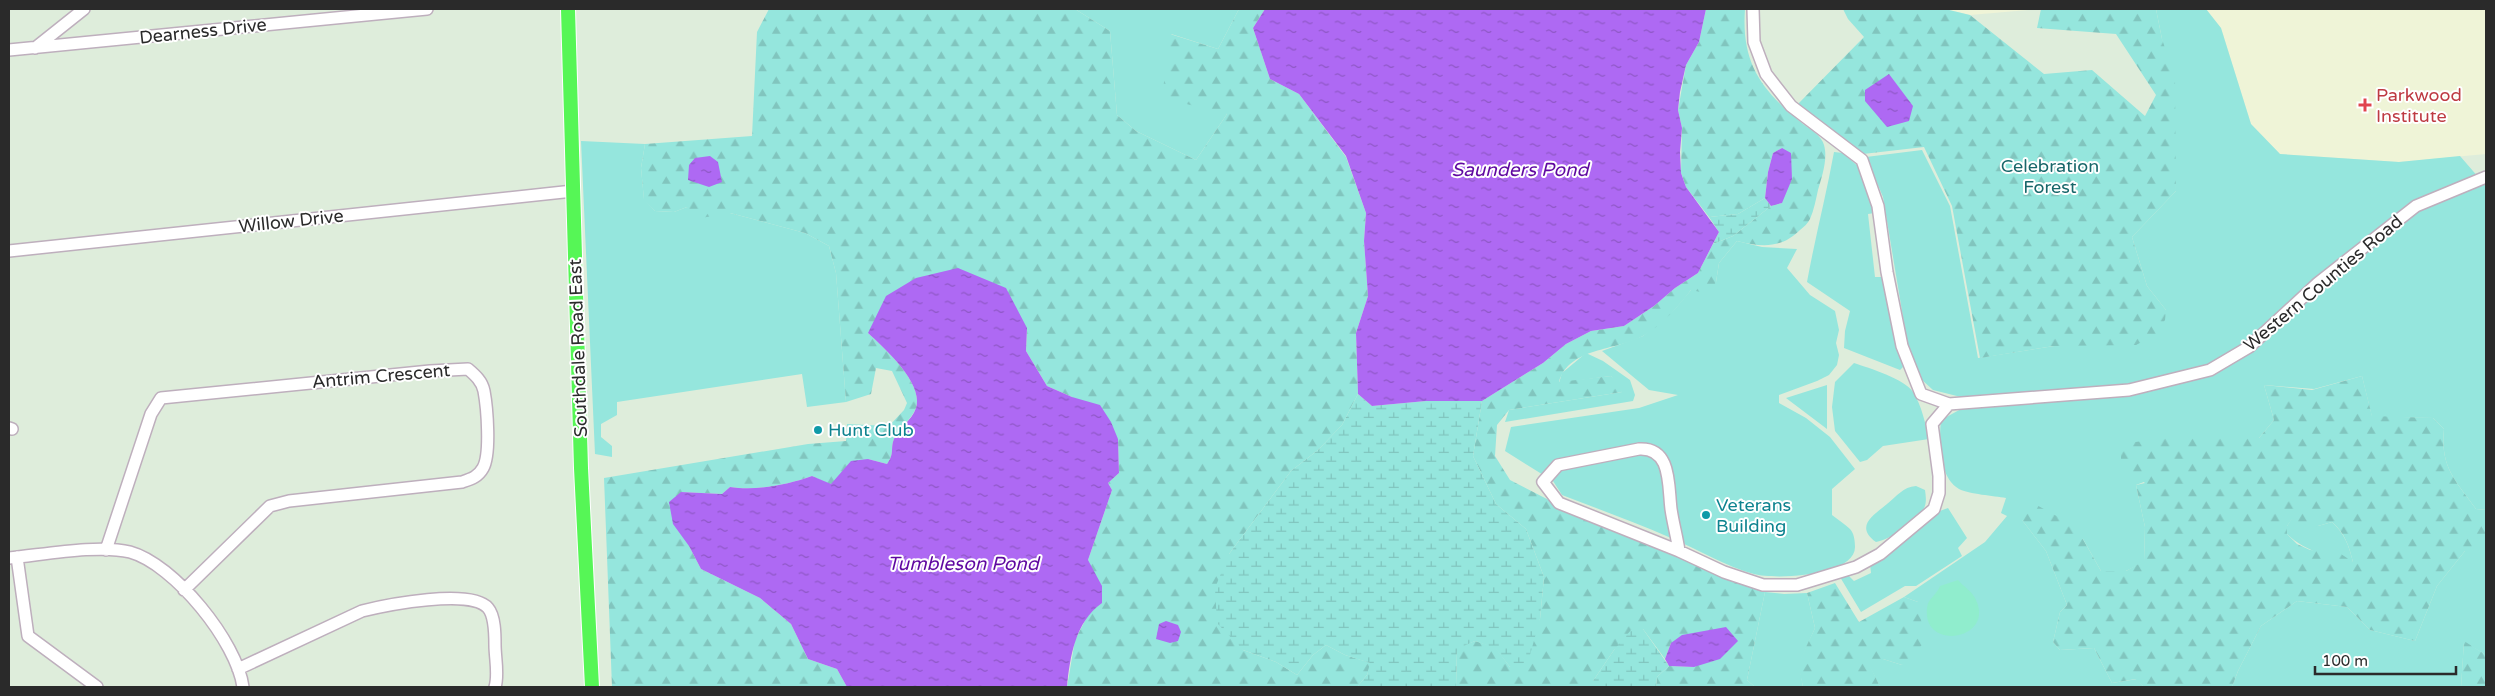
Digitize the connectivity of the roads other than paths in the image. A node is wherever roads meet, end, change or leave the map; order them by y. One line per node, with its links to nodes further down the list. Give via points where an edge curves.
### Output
1 (84, 9): 5 (street)
2 (427, 9): 5 (street, Dearness Drive)
3 (568, 9): 8 (main road, Southdale Road East)
4 (1753, 9): 10 (street, Western Counties Road, via 1754,42 1766,74 1792,106 1862,160 1878,206 1887,272 1908,367 1921,394)
5 (35, 48): 6 (street, Dearness Drive)
6 (9, 50)
7 (2486, 177): 10 (street, Western Counties Road, via 2416,206 2318,283 2249,347 2210,370 2128,390)
8 (573, 191): 9 (street, Willow Drive); 19 (main road, Southdale Road East, via 581,468)
9 (9, 251)
10 (1949, 404): 12 (street, via 1932,424 1940,492 1934,509 1880,554 1856,567 1815,580 1763,585 1724,572)
11 (106, 550): 13 (street); 14 (street, via 130,552 160,567); 14 (street, Antrim Crescent, via 151,414 161,398 468,369 478,378 484,390 487,456 477,476 462,482 288,501 270,506)
12 (1679, 551): 12 (street, via 1559,502 1543,482 1558,465 1639,449 1652,450 1661,457 1667,469)
13 (13, 557): 16 (street, via 28,636)
14 (184, 590): 15 (street, via 210,619 231,651)
15 (238, 669): 17 (street); 18 (street, via 362,611 460,598 478,601 489,609 494,629)
16 (97, 687)
17 (243, 687)
18 (495, 687)
19 (592, 687)

